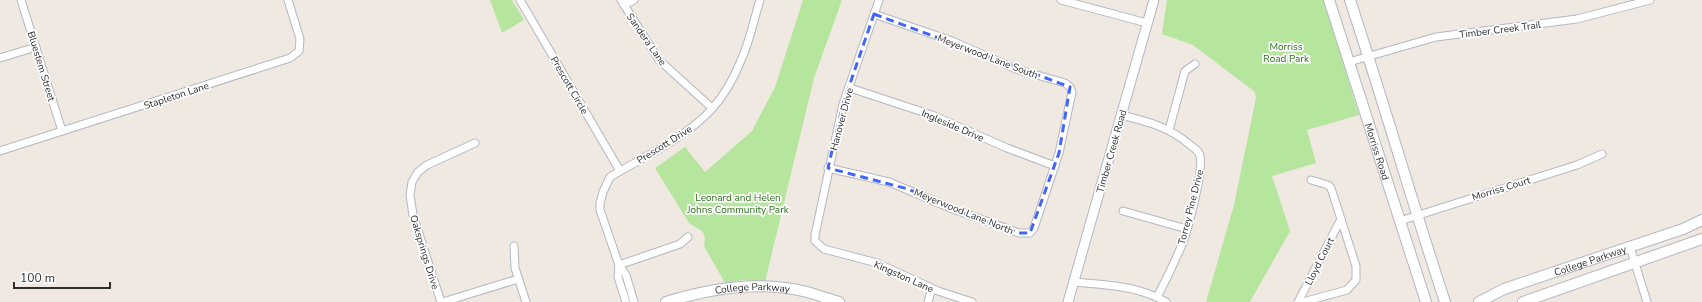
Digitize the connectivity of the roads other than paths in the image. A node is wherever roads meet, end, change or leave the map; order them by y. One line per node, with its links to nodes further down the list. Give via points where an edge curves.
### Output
1 (21, 0): 15 (street, Bluestem Street)
2 (288, 0): 24 (street, Stapleton Lane, via 300,39 299,51 290,58)
3 (520, 0): 30 (street, Prescott Circle)
4 (634, 0): 12 (street)
5 (760, 0): 21 (street, Prescott Drive, via 742,57 730,83)
6 (879, 0): 13 (street, Hanover Drive)
7 (1061, 0): 14 (street)
8 (1154, 0): 14 (street, Timber Creek Road)
9 (1329, 0): 18 (main road, Morriss Road)
10 (1350, 0): 16 (main road, Morriss Road)
11 (1650, 0): 16 (street, Timber Creek Trail, via 1577,19 1436,37)
12 (623, 3): 21 (street, Sandera Lane, via 659,60)
13 (874, 14): 20 (street, Hanover Drive); 28 (street, Meyerwood Lane South, via 952,41 1016,69 1065,83 1070,87 1072,92)
14 (1147, 23): 22 (street, Timber Creek Road)
15 (36, 47): 17 (street); 24 (street, Bluestem Street)
16 (1368, 56): 18 (street, Timber Creek Trail); 33 (main road, Morriss Road)
17 (0, 58)
18 (1350, 62): 35 (main road, Morriss Road)
19 (1194, 64): 23 (street, via 1184,71)
20 (850, 88): 28 (street, Ingleside Drive, via 932,115); 29 (street, Hanover Drive, via 843,104)
21 (712, 108): 30 (street, Prescott Drive, via 677,138)
22 (1121, 115): 23 (street, Torrey Pine Drive); 46 (street, Timber Creek Road)
23 (1169, 130): 37 (street, Torrey Pine Drive, via 1187,142 1198,153 1201,161)
24 (62, 131): 26 (street, Stapleton Lane)
25 (475, 143): 49 (street, Oaksprings Drive, via 427,165 418,172 412,182 410,195 413,216)
26 (0, 152)
27 (1602, 154): 33 (street, Morriss Court, via 1576,165)
28 (1055, 166): 29 (street, Meyerwood Lane North, via 1030,233 1019,233 889,182)
29 (828, 168): 40 (street, Hanover Drive)
30 (620, 171): 44 (street, Prescott Drive, via 610,177 600,203 602,219)
31 (1311, 180): 34 (street, Lloyd Court, via 1330,186)
32 (1123, 211): 37 (street)
33 (1416, 215): 35 (street, Morriss Court); 62 (main road, Morriss Road)
34 (1340, 219): 59 (street, Lloyd Court); 60 (street, Lloyd Court, via 1356,266 1356,280 1347,290)
35 (1400, 220): 61 (main road, Morriss Road)
36 (1702, 220): 42 (main road, College Parkway)
37 (1187, 229): 48 (street, Torrey Pine Drive)
38 (688, 237): 44 (street, via 680,244)
39 (1702, 239): 43 (main road, College Parkway)
40 (816, 241): 47 (street, Kingston Lane, via 824,249 877,263)
41 (514, 246): 45 (street)
42 (1630, 247): 43 (street); 63 (main road, College Parkway, via 1504,288)
43 (1635, 263): 64 (main road, College Parkway); 65 (street)
44 (619, 265): 51 (street, Prescott Drive, via 618,277); 52 (street, Prescott Drive, via 626,275)
45 (518, 279): 49 (street); 50 (street)
46 (1073, 282): 48 (street, via 1138,289); 57 (street, Timber Creek Road)
47 (932, 288): 55 (street); 56 (street, Kingston Lane)
48 (1157, 297): 58 (street)
49 (442, 302)
50 (526, 302)
51 (626, 302)
52 (634, 302)
53 (666, 302): 54 (main road, College Parkway, via 704,291 764,286 806,292)
54 (839, 302)
55 (928, 302)
56 (972, 302)
57 (1068, 302)
58 (1166, 302)
59 (1298, 302)
60 (1303, 302)
61 (1426, 302)
62 (1445, 302)
63 (1479, 302)
64 (1523, 302)
65 (1647, 302)

